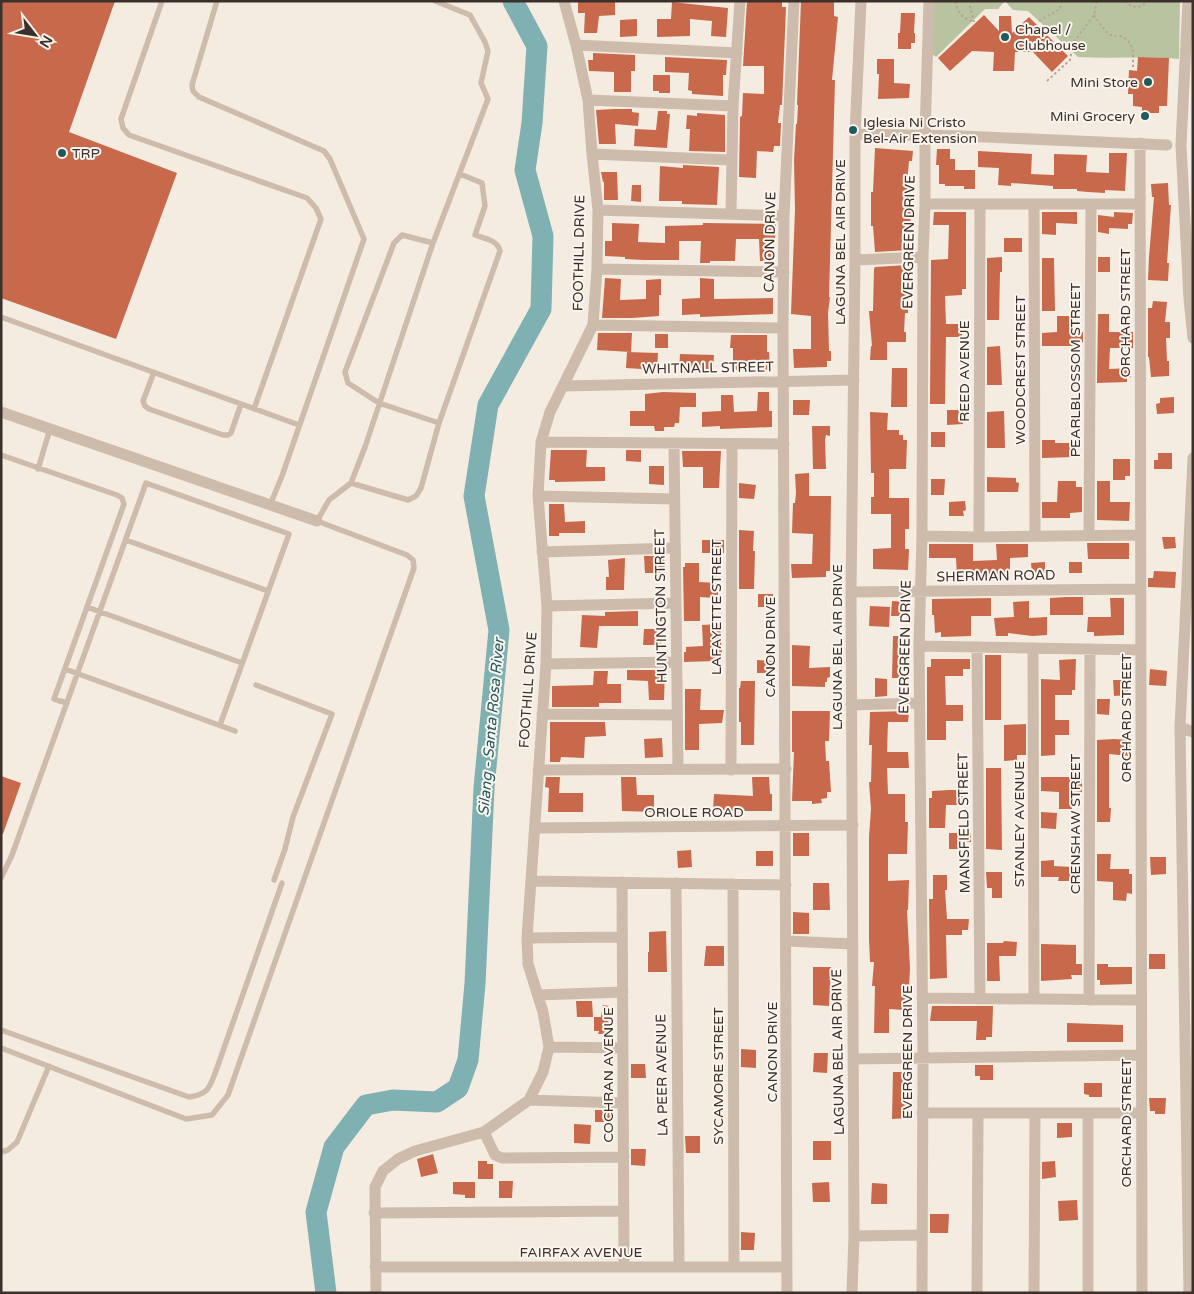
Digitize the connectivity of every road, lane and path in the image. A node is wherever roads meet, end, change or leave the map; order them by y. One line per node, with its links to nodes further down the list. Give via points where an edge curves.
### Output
1 (162, 1): 54 (lane, via 121,119 123,128 129,135 307,198 321,219)
2 (217, 1): 57 (lane, via 192,85 193,91 199,97 324,151 364,239)
3 (436, 1): 30 (lane, via 470,15 488,51 481,83 488,99)
4 (564, 1): 18 (street, FOOTHILL DRIVE)
5 (740, 1): 19 (street)
6 (794, 1): 38 (street, CANON DRIVE)
7 (861, 1): 24 (street, LAGUNA BEL AIR DRIVE)
8 (929, 1): 25 (street, EVERGREEN DRIVE)
9 (956, 1): 10 (path, via 963,18 974,22 970,7)
10 (972, 1)
11 (1062, 1): 17 (path, via 1060,9)
12 (1097, 1): 16 (path)
13 (1125, 1): 14 (path, via 1136,8)
14 (1147, 1)
15 (1188, 1): 47 (street, via 1181,145)
16 (1094, 15): 20 (path, via 1111,36 1121,36 1133,48); 21 (path, via 1073,43 1070,60)
17 (1039, 21)
18 (576, 45): 19 (street); 22 (street, FOOTHILL DRIVE)
19 (737, 52): 23 (street)
20 (1133, 67)
21 (1047, 81)
22 (588, 100): 23 (street); 28 (street, FOOTHILL DRIVE)
23 (732, 106): 29 (street)
24 (855, 134): 25 (street); 41 (street, LAGUNA BEL AIR DRIVE)
25 (925, 136): 26 (street); 31 (street, EVERGREEN DRIVE)
26 (1140, 143): 27 (street); 33 (street, ORCHARD STREET)
27 (1166, 145)
28 (592, 154): 29 (street); 36 (street, FOOTHILL DRIVE)
29 (731, 160): 37 (street)
30 (460, 174): 39 (lane); 56 (lane, via 482,183 485,206 476,235 496,243 500,251)
31 (925, 204): 34 (street); 40 (street, EVERGREEN DRIVE)
32 (1034, 204): 34 (street); 35 (street); 74 (street, WOODCREST STREET)
33 (1140, 204): 35 (street); 72 (street, ORCHARD STREET)
34 (980, 205): 75 (street, REED AVENUE)
35 (1091, 205): 71 (street, PEARLBLOSSOM STREET)
36 (598, 210): 37 (street); 42 (street, FOOTHILL DRIVE)
37 (731, 214): 38 (street)
38 (784, 216): 43 (street, CANON DRIVE)
39 (433, 243): 52 (lane); 52 (lane, via 402,235 394,242 345,372 348,384)
40 (923, 257): 41 (street); 73 (street, EVERGREEN DRIVE)
41 (855, 260): 49 (street, LAGUNA BEL AIR DRIVE)
42 (597, 269): 43 (street); 45 (street, FOOTHILL DRIVE)
43 (784, 272): 46 (street, CANON DRIVE)
44 (1, 317): 48 (lane)
45 (593, 326): 46 (street); 51 (street, FOOTHILL DRIVE)
46 (783, 328): 50 (street, CANON DRIVE)
47 (1193, 338)
48 (154, 372): 53 (lane); 53 (lane, via 143,401 158,412 228,435 232,433)
49 (854, 380): 50 (street, WHITNALL STREET); 84 (street, LAGUNA BEL AIR DRIVE)
50 (783, 381): 51 (street, WHITNALL STREET); 62 (street, CANON DRIVE)
51 (564, 386): 59 (street, FOOTHILL DRIVE, via 550,412)
52 (380, 403): 56 (lane); 66 (lane)
53 (241, 404): 54 (lane)
54 (254, 409): 57 (lane)
55 (1, 412): 58 (street)
56 (439, 423): 66 (lane, via 416,496 408,500)
57 (299, 425): 69 (lane)
58 (50, 429): 65 (lane); 69 (street)
59 (542, 442): 60 (street); 67 (street, FOOTHILL DRIVE)
60 (674, 443): 61 (street); 68 (street, HUNTINGTON STREET)
61 (732, 444): 62 (street); 112 (street, LAFAYETTE STREET)
62 (784, 444): 110 (street, CANON DRIVE)
63 (1, 455): 65 (lane)
64 (1193, 458): 106 (street)
65 (38, 468): 78 (lane, via 122,498 124,504)
66 (351, 482): 70 (lane, via 329,500)
67 (538, 496): 68 (street); 79 (street, FOOTHILL DRIVE)
68 (674, 499): 77 (street, HUNTINGTON STREET)
69 (270, 505): 70 (street)
70 (317, 521): 143 (lane, via 407,555 413,560 414,568 228,1095 212,1115 186,1120)
71 (1089, 535): 72 (street); 74 (street)
72 (1140, 535): 81 (street, ORCHARD STREET)
73 (922, 536): 75 (street); 83 (street, EVERGREEN DRIVE)
74 (1035, 536): 75 (street)
75 (978, 537)
76 (126, 540): 80 (lane); 82 (lane); 82 (lane, via 146,483 289,534)
77 (675, 548): 79 (street); 85 (street, HUNTINGTON STREET)
78 (107, 552): 80 (lane); 87 (lane)
79 (542, 552): 86 (street, FOOTHILL DRIVE)
80 (120, 557): 88 (lane)
81 (1140, 589): 83 (street, SHERMAN ROAD); 93 (street, ORCHARD STREET)
82 (268, 591): 95 (lane)
83 (921, 591): 84 (street, SHERMAN ROAD); 89 (street, EVERGREEN DRIVE)
84 (851, 592): 102 (street, LAGUNA BEL AIR DRIVE)
85 (676, 603): 86 (street); 94 (street, HUNTINGTON STREET)
86 (547, 606): 96 (street, FOOTHILL DRIVE)
87 (87, 607): 88 (lane); 97 (lane)
88 (100, 612): 95 (lane); 98 (lane)
89 (919, 646): 90 (street); 100 (street, EVERGREEN DRIVE)
90 (977, 647): 91 (street); 132 (street, MANSFIELD STREET)
91 (1033, 648): 92 (street); 133 (street, STANLEY AVENUE)
92 (1090, 649): 93 (street); 134 (street, CRENSHAW STREET)
93 (1140, 650): 135 (street, ORCHARD STREET)
94 (677, 662): 96 (street); 104 (street, HUNTINGTON STREET)
95 (242, 663): 105 (lane)
96 (546, 664): 103 (street, FOOTHILL DRIVE)
97 (64, 669): 98 (lane); 101 (lane, via 54,699)
98 (77, 674): 101 (lane); 105 (lane)
99 (256, 685): 117 (lane, via 332,714 293,817)
100 (919, 702): 102 (street); 131 (street, EVERGREEN DRIVE)
101 (66, 704): 116 (lane)
102 (851, 705): 113 (street, LAGUNA BEL AIR DRIVE)
103 (542, 714): 104 (street); 111 (street, FOOTHILL DRIVE)
104 (678, 715): 109 (street, HUNTINGTON STREET)
105 (220, 725): 107 (lane)
106 (1180, 727): 108 (street); 128 (street)
107 (235, 731)
108 (1193, 732)
109 (678, 769): 111 (street); 112 (street)
110 (786, 769): 112 (street); 114 (street, CANON DRIVE)
111 (538, 770): 115 (street, FOOTHILL DRIVE)
112 (731, 770)
113 (853, 825): 114 (street, ORIOLE ROAD); 127 (street, LAGUNA BEL AIR DRIVE)
114 (786, 826): 115 (street, ORIOLE ROAD); 123 (street, CANON DRIVE)
115 (535, 828): 118 (street, FOOTHILL DRIVE)
116 (1, 878)
117 (274, 880)
118 (531, 881): 119 (street); 125 (street, FOOTHILL DRIVE)
119 (622, 882): 121 (street); 124 (street, COCHRAN AVENUE)
120 (282, 883): 136 (lane, via 214,1075 204,1093 189,1097)
121 (676, 883): 122 (street); 160 (street, LA PEER AVENUE)
122 (733, 884): 123 (street); 161 (street, SYCAMORE STREET)
123 (786, 884): 126 (street, CANON DRIVE)
124 (622, 937): 125 (street); 129 (street, COCHRAN AVENUE)
125 (527, 938): 130 (street, FOOTHILL DRIVE, via 528,964)
126 (787, 941): 127 (street); 162 (street, CANON DRIVE)
127 (852, 944): 142 (street, LAGUNA BEL AIR DRIVE)
128 (1188, 964): 163 (street)
129 (623, 992): 130 (street); 138 (street, COCHRAN AVENUE)
130 (538, 995): 137 (street, FOOTHILL DRIVE)
131 (922, 998): 132 (street); 141 (street, EVERGREEN DRIVE)
132 (980, 999): 133 (street)
133 (1034, 999): 134 (street)
134 (1089, 1000): 135 (street)
135 (1141, 1000): 140 (street, ORCHARD STREET)
136 (1, 1030)
137 (549, 1047): 138 (street); 144 (street, FOOTHILL DRIVE, via 543,1072)
138 (623, 1048): 145 (street, COCHRAN AVENUE)
139 (1, 1049): 143 (lane)
140 (1141, 1055): 141 (street); 150 (street, ORCHARD STREET)
141 (923, 1058): 142 (street); 146 (street, EVERGREEN DRIVE)
142 (853, 1059): 157 (street, LAGUNA BEL AIR DRIVE)
143 (49, 1066): 152 (lane, via 17,1142)
144 (529, 1100): 145 (street); 151 (street, FOOTHILL DRIVE)
145 (623, 1103): 153 (street, COCHRAN AVENUE)
146 (922, 1113): 147 (street); 156 (street, EVERGREEN DRIVE)
147 (978, 1113): 148 (street); 168 (street)
148 (1035, 1113): 149 (street); 169 (street)
149 (1088, 1113): 150 (street); 170 (street)
150 (1141, 1113): 171 (street, ORCHARD STREET)
151 (484, 1132): 153 (street, via 495,1155 502,1158); 155 (street, FOOTHILL DRIVE, via 415,1151 398,1159 383,1171 375,1187)
152 (1, 1152)
153 (624, 1157): 154 (street, COCHRAN AVENUE)
154 (624, 1211): 155 (street); 159 (street, COCHRAN AVENUE)
155 (374, 1213): 158 (street, FOOTHILL DRIVE)
156 (922, 1235): 157 (street); 167 (street, EVERGREEN DRIVE)
157 (854, 1236): 166 (street, LAGUNA BEL AIR DRIVE)
158 (375, 1267): 159 (street, FAIRFAX AVENUE); 164 (street, FOOTHILL DRIVE)
159 (624, 1267): 160 (street, FAIRFAX AVENUE)
160 (679, 1267): 161 (street, FAIRFAX AVENUE)
161 (734, 1267): 162 (street, FAIRFAX AVENUE)
162 (787, 1267): 165 (street, CANON DRIVE)
163 (1190, 1290)
164 (376, 1293)
165 (787, 1293)
166 (852, 1293)
167 (922, 1293)
168 (978, 1293)
169 (1034, 1293)
170 (1088, 1293)
171 (1142, 1293)

